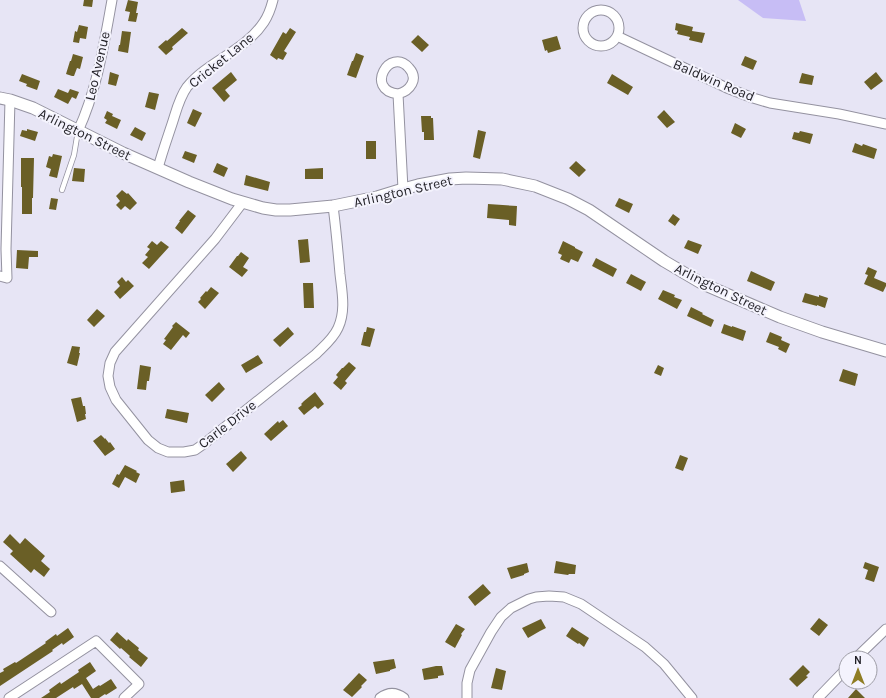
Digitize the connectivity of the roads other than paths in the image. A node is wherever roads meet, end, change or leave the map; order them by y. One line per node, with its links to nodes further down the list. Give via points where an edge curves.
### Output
1 (112, 0): 7 (street, Leo Avenue, via 96,76)
2 (274, 0): 8 (street, Cricket Lane, via 270,12 258,30 240,47 205,69 186,88 177,106)
3 (617, 36): 6 (street, Baldwin Road, via 752,98)
4 (398, 94): 9 (street)
5 (5, 99): 7 (street, Arlington Street, via 33,108); 13 (street, via 7,278)
6 (886, 124)
7 (78, 131): 8 (street, Arlington Street); 10 (lane, via 74,155)
8 (158, 168): 11 (street, Arlington Street, via 232,200)
9 (403, 189): 12 (street, Arlington Street); 14 (street, Arlington Street, via 466,178 502,179 534,186 589,210 702,284 780,317)
10 (62, 190)
11 (243, 202): 12 (street, Arlington Street, via 276,210); 12 (street, Carle Drive, via 215,239 115,352 110,362 108,376 116,400 148,440 168,452 195,450 205,443 316,354 338,329 343,304)
12 (333, 206)
13 (0, 276)
14 (886, 351)
15 (0, 566): 16 (street)
16 (51, 612)
17 (886, 629): 18 (street)
18 (864, 650)
19 (838, 677): 26 (street)
20 (464, 697): 25 (street, via 473,664 505,612 536,597 549,596 564,597 581,604 645,647 664,664)
21 (9, 698): 22 (street, via 96,641 139,684)
22 (124, 698)
23 (380, 698): 24 (street, via 386,694 397,694)
24 (404, 698)
25 (692, 698)
26 (818, 698)

